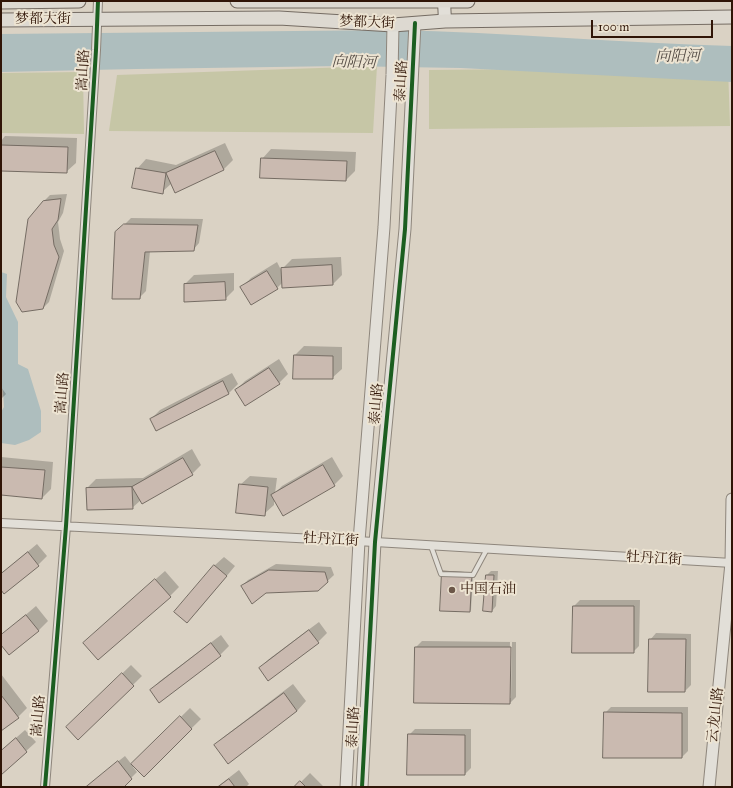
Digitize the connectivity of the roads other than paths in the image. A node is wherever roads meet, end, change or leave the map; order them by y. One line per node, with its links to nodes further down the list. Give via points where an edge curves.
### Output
1 (79, 1): 6 (main road, 梦都大街)
2 (98, 1): 9 (street, 嵩山路)
3 (237, 1): 4 (main road, 梦都大街)
4 (444, 1): 5 (main road, 梦都大街); 10 (main road)
5 (468, 1)
6 (1, 2)
7 (732, 17): 10 (main road, 梦都大街)
8 (1, 20): 9 (main road, 梦都大街)
9 (97, 20): 12 (main road, 梦都大街, via 279,18); 15 (street, 嵩山路)
10 (444, 21): 11 (main road, 梦都大街)
11 (415, 23): 12 (main road, 梦都大街); 17 (street, 泰山路, via 405,229)
12 (393, 25): 16 (street, 泰山路, via 384,227)
13 (732, 500): 20 (street, 云龙山路)
14 (1, 523): 15 (street, 牡丹江街)
15 (66, 526): 16 (street, 牡丹江街); 21 (street, 嵩山路)
16 (359, 541): 17 (street, 牡丹江街); 22 (street, 泰山路)
17 (375, 542): 18 (street, 牡丹江街); 23 (street, 泰山路)
18 (431, 545): 19 (street, 牡丹江街); 19 (lane, via 441,574 473,575)
19 (487, 549): 20 (street, 牡丹江街)
20 (732, 563): 24 (street, 云龙山路)
21 (45, 787)
22 (346, 787)
23 (362, 787)
24 (709, 787)

